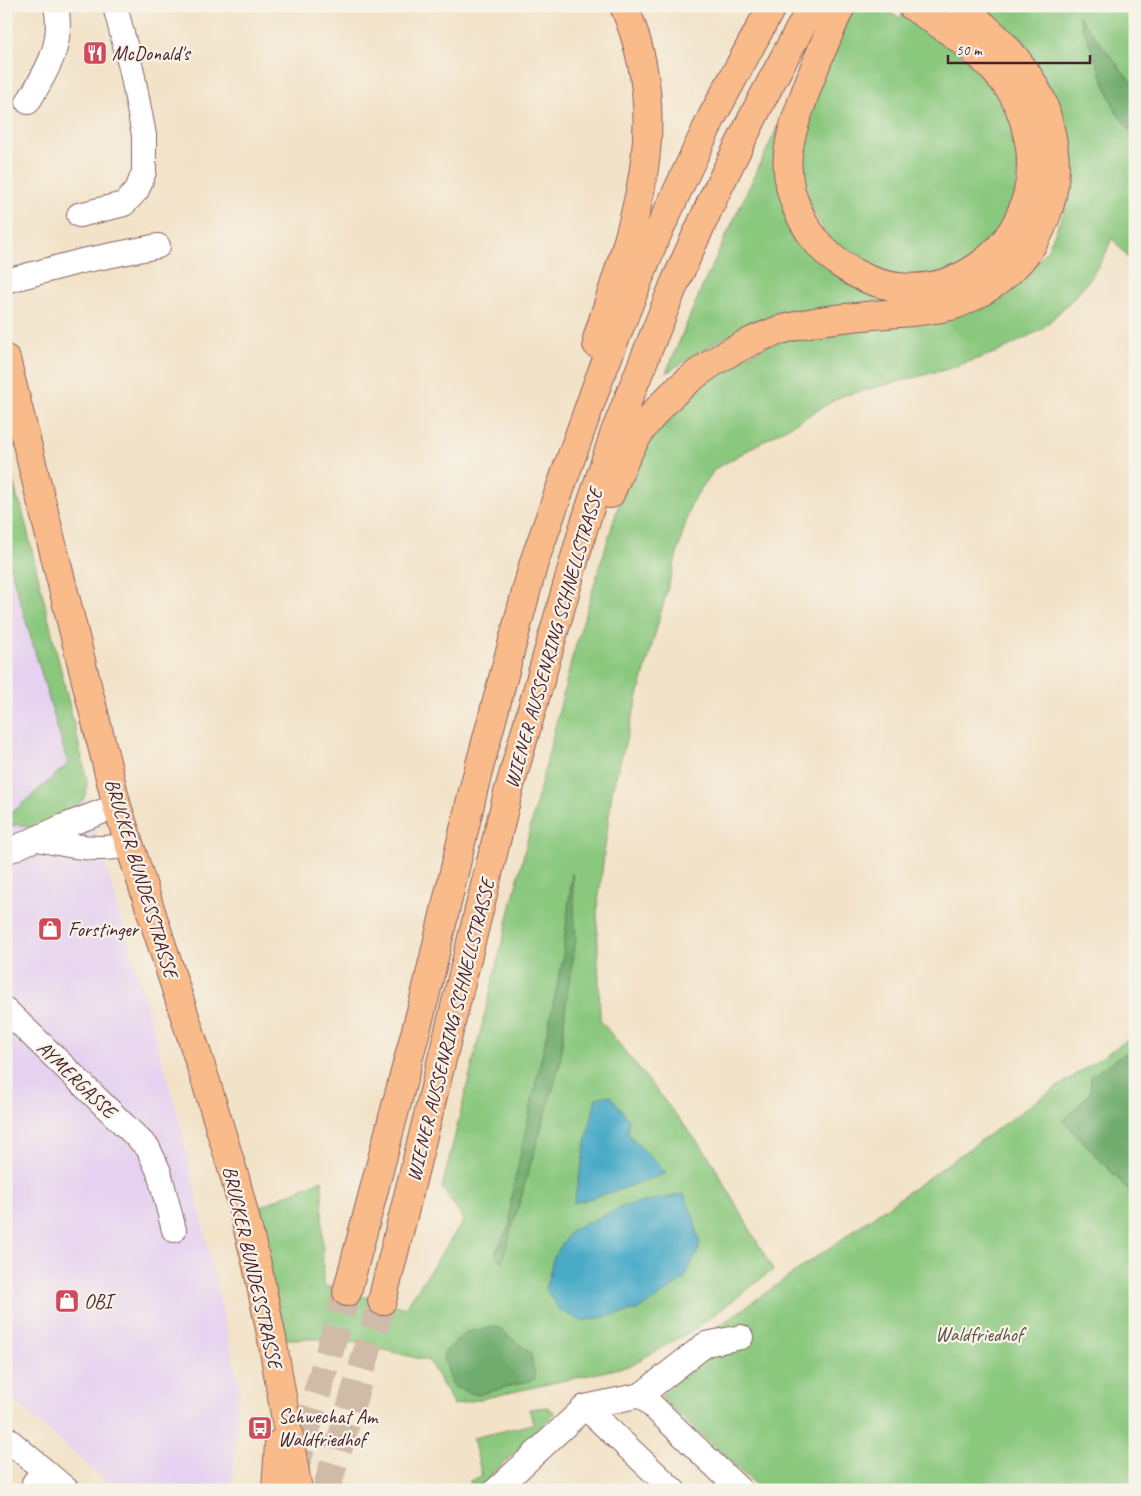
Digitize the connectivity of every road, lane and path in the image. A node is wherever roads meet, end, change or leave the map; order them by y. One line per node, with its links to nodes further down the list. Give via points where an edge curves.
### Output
1 (56, 6): 9 (street, via 58,20 53,57)
2 (115, 6): 10 (street, via 144,135 144,172 137,190 124,204)
3 (624, 6): 14 (main road, via 638,44 644,74 649,134 640,198 597,340)
4 (772, 6): 14 (main road, WIENER AUSSENRING SCHNELLSTRASSE, via 712,117 653,243)
5 (812, 6): 15 (main road, WIENER AUSSENRING SCHNELLSTRASSE, via 715,194 674,285 615,432)
6 (841, 6): 7 (main road, via 807,87 792,133 788,155 791,194 809,232 838,262 874,282 896,287 919,287 961,276 995,253 1019,221 1031,184 1032,160 1022,115 1012,94 974,50)
7 (912, 6)
8 (960, 6): 15 (main road, via 1018,61 1042,99 1055,146 1054,191 1038,234 1027,251 994,284 954,305 808,323 775,331 722,357 675,392 652,417 635,440 610,495)
9 (28, 102)
10 (79, 215)
11 (158, 246): 12 (street)
12 (6, 281)
13 (6, 359): 16 (main road, BRUCKER BUNDESSTRASSE)
14 (598, 382): 22 (main road, WIENER AUSSENRING SCHNELLSTRASSE, via 534,562)
15 (584, 526): 23 (main road, WIENER AUSSENRING SCHNELLSTRASSE, via 508,793)
16 (117, 806): 17 (street); 18 (main road, BRUCKER BUNDESSTRASSE)
17 (38, 839): 18 (street, via 114,849); 19 (street)
18 (129, 844): 26 (main road, BRUCKER BUNDESSTRASSE, via 235,1178 257,1265)
19 (6, 852)
20 (6, 1010): 21 (street, AYMERGASSE, via 148,1148 159,1172)
21 (174, 1230)
22 (347, 1292)
23 (382, 1301)
24 (741, 1337): 25 (street, via 706,1344)
25 (641, 1395): 27 (street); 35 (street)
26 (282, 1396): 31 (main road); 32 (main road)
27 (585, 1407): 33 (street); 34 (street)
28 (6, 1438): 29 (street)
29 (39, 1480): 30 (street)
30 (67, 1490)
31 (276, 1490)
32 (298, 1490)
33 (496, 1490)
34 (673, 1490)
35 (740, 1490)

